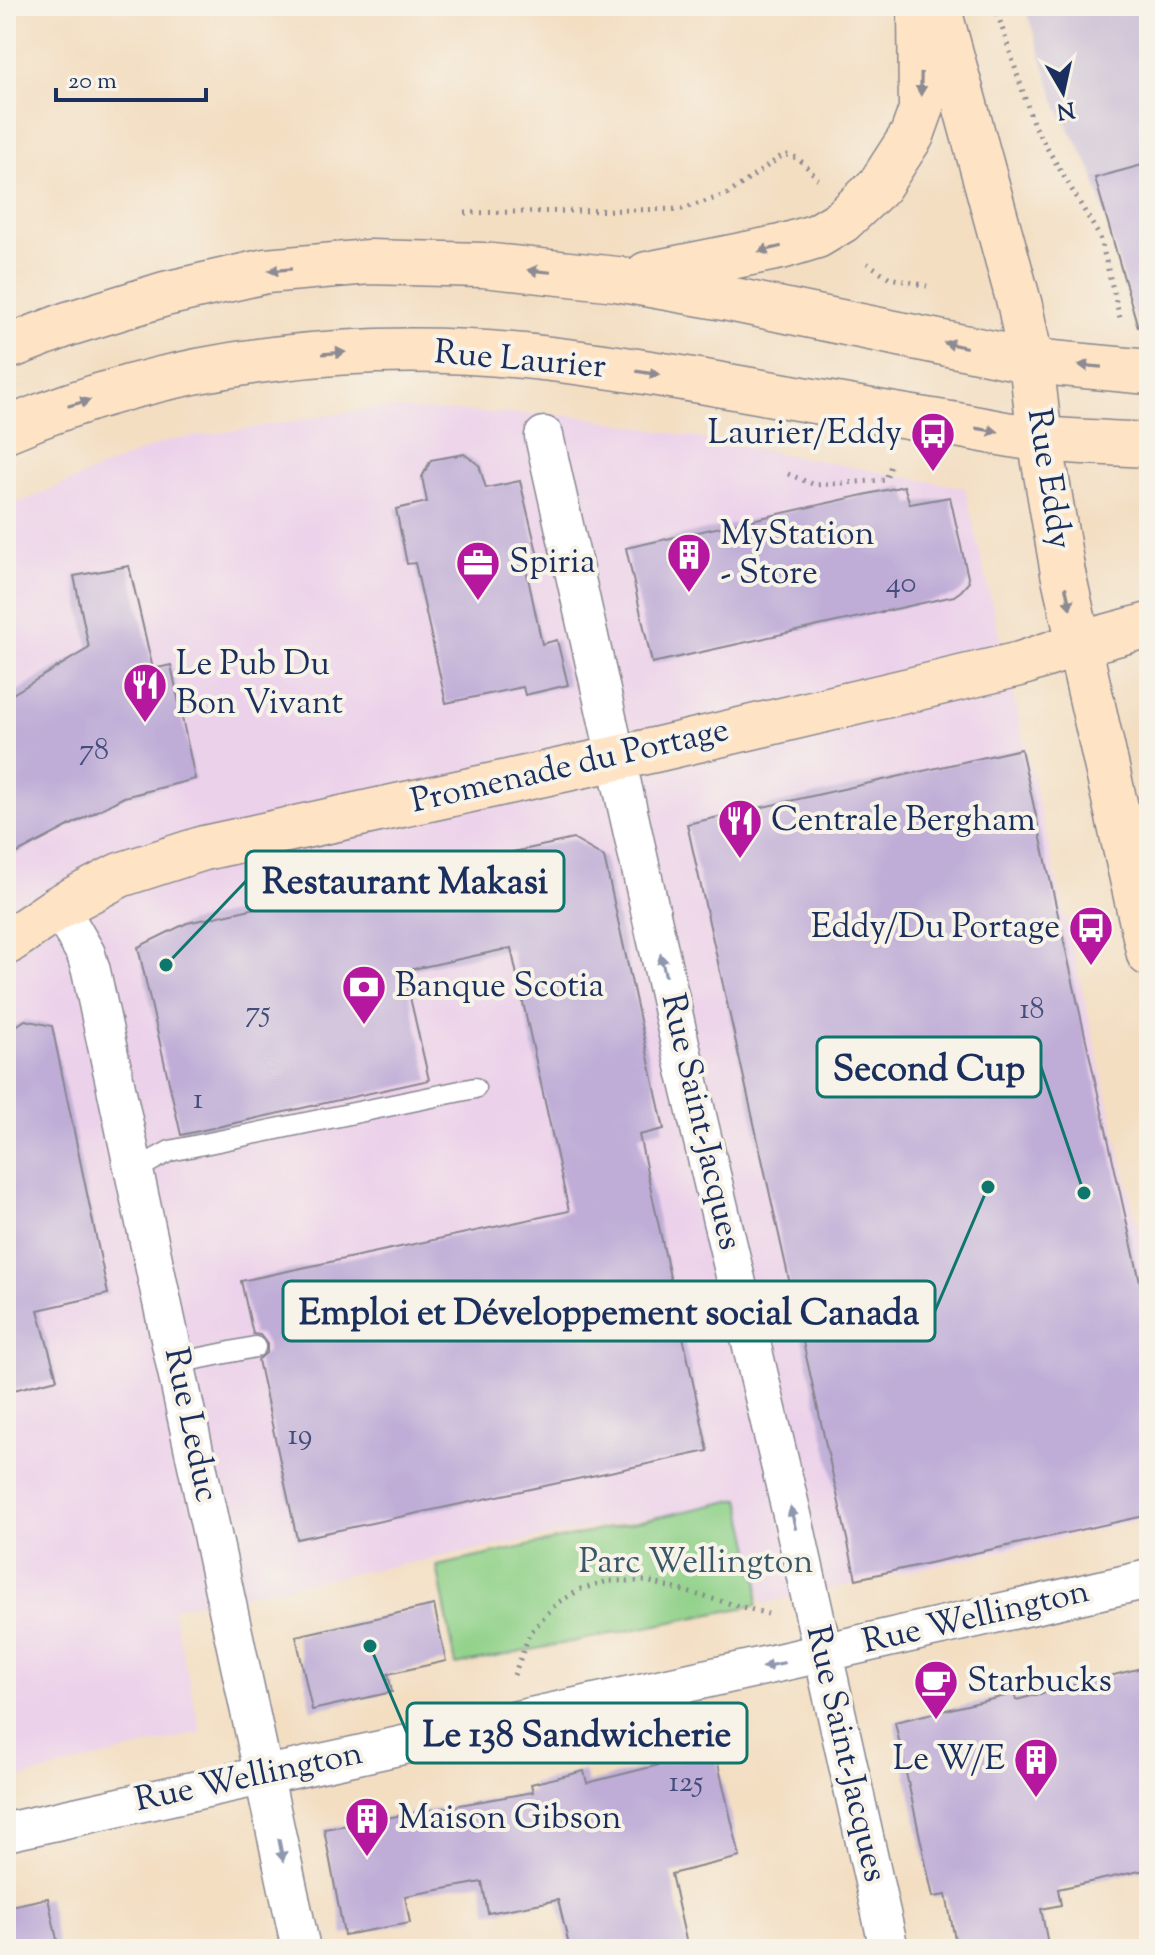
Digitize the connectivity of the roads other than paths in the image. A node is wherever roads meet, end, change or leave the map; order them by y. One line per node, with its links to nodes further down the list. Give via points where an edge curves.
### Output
1 (920, 6): 3 (main road, one-way to 3, via 921,110 912,135 879,186 842,221 781,247)
2 (938, 6): 5 (main road, Rue Eddy)
3 (617, 279): 4 (main road, one-way to 4, via 483,265 369,262 266,271 165,294); 5 (main road, one-way to 3)
4 (6, 348)
5 (1031, 361): 6 (main road, one-way to 5); 9 (main road, Rue Eddy)
6 (1149, 372)
7 (6, 430): 9 (main road, Rue Laurier, one-way to 9, via 119,391 263,359 455,351 550,358)
8 (544, 436): 13 (street, Rue Saint-Jacques)
9 (1040, 439): 10 (main road, Rue Laurier); 12 (main road, Rue Eddy, one-way to 12)
10 (1149, 445)
11 (1149, 625): 12 (main road, Promenade du Portage)
12 (1079, 644): 13 (main road, Promenade du Portage, via 1020,664); 16 (main road, Rue Eddy)
13 (617, 758): 14 (main road, Promenade du Portage, via 204,848 120,875); 22 (street, Rue Saint-Jacques, one-way to 13)
14 (59, 907): 15 (main road, Promenade du Portage); 18 (street, Rue Leduc, via 91,971)
15 (6, 943)
16 (1149, 954)
17 (475, 1088): 18 (lane, via 170,1151)
18 (135, 1170): 20 (street, Rue Leduc)
19 (255, 1347): 20 (lane)
20 (177, 1363): 23 (street, Rue Leduc)
21 (1149, 1579): 22 (street, Rue Wellington)
22 (822, 1654): 23 (street, Rue Wellington, one-way to 23); 26 (street, Rue Saint-Jacques)
23 (264, 1773): 24 (street, Rue Wellington); 25 (street, Rue Leduc, one-way to 25)
24 (6, 1832)
25 (301, 1949)
26 (889, 1949)

